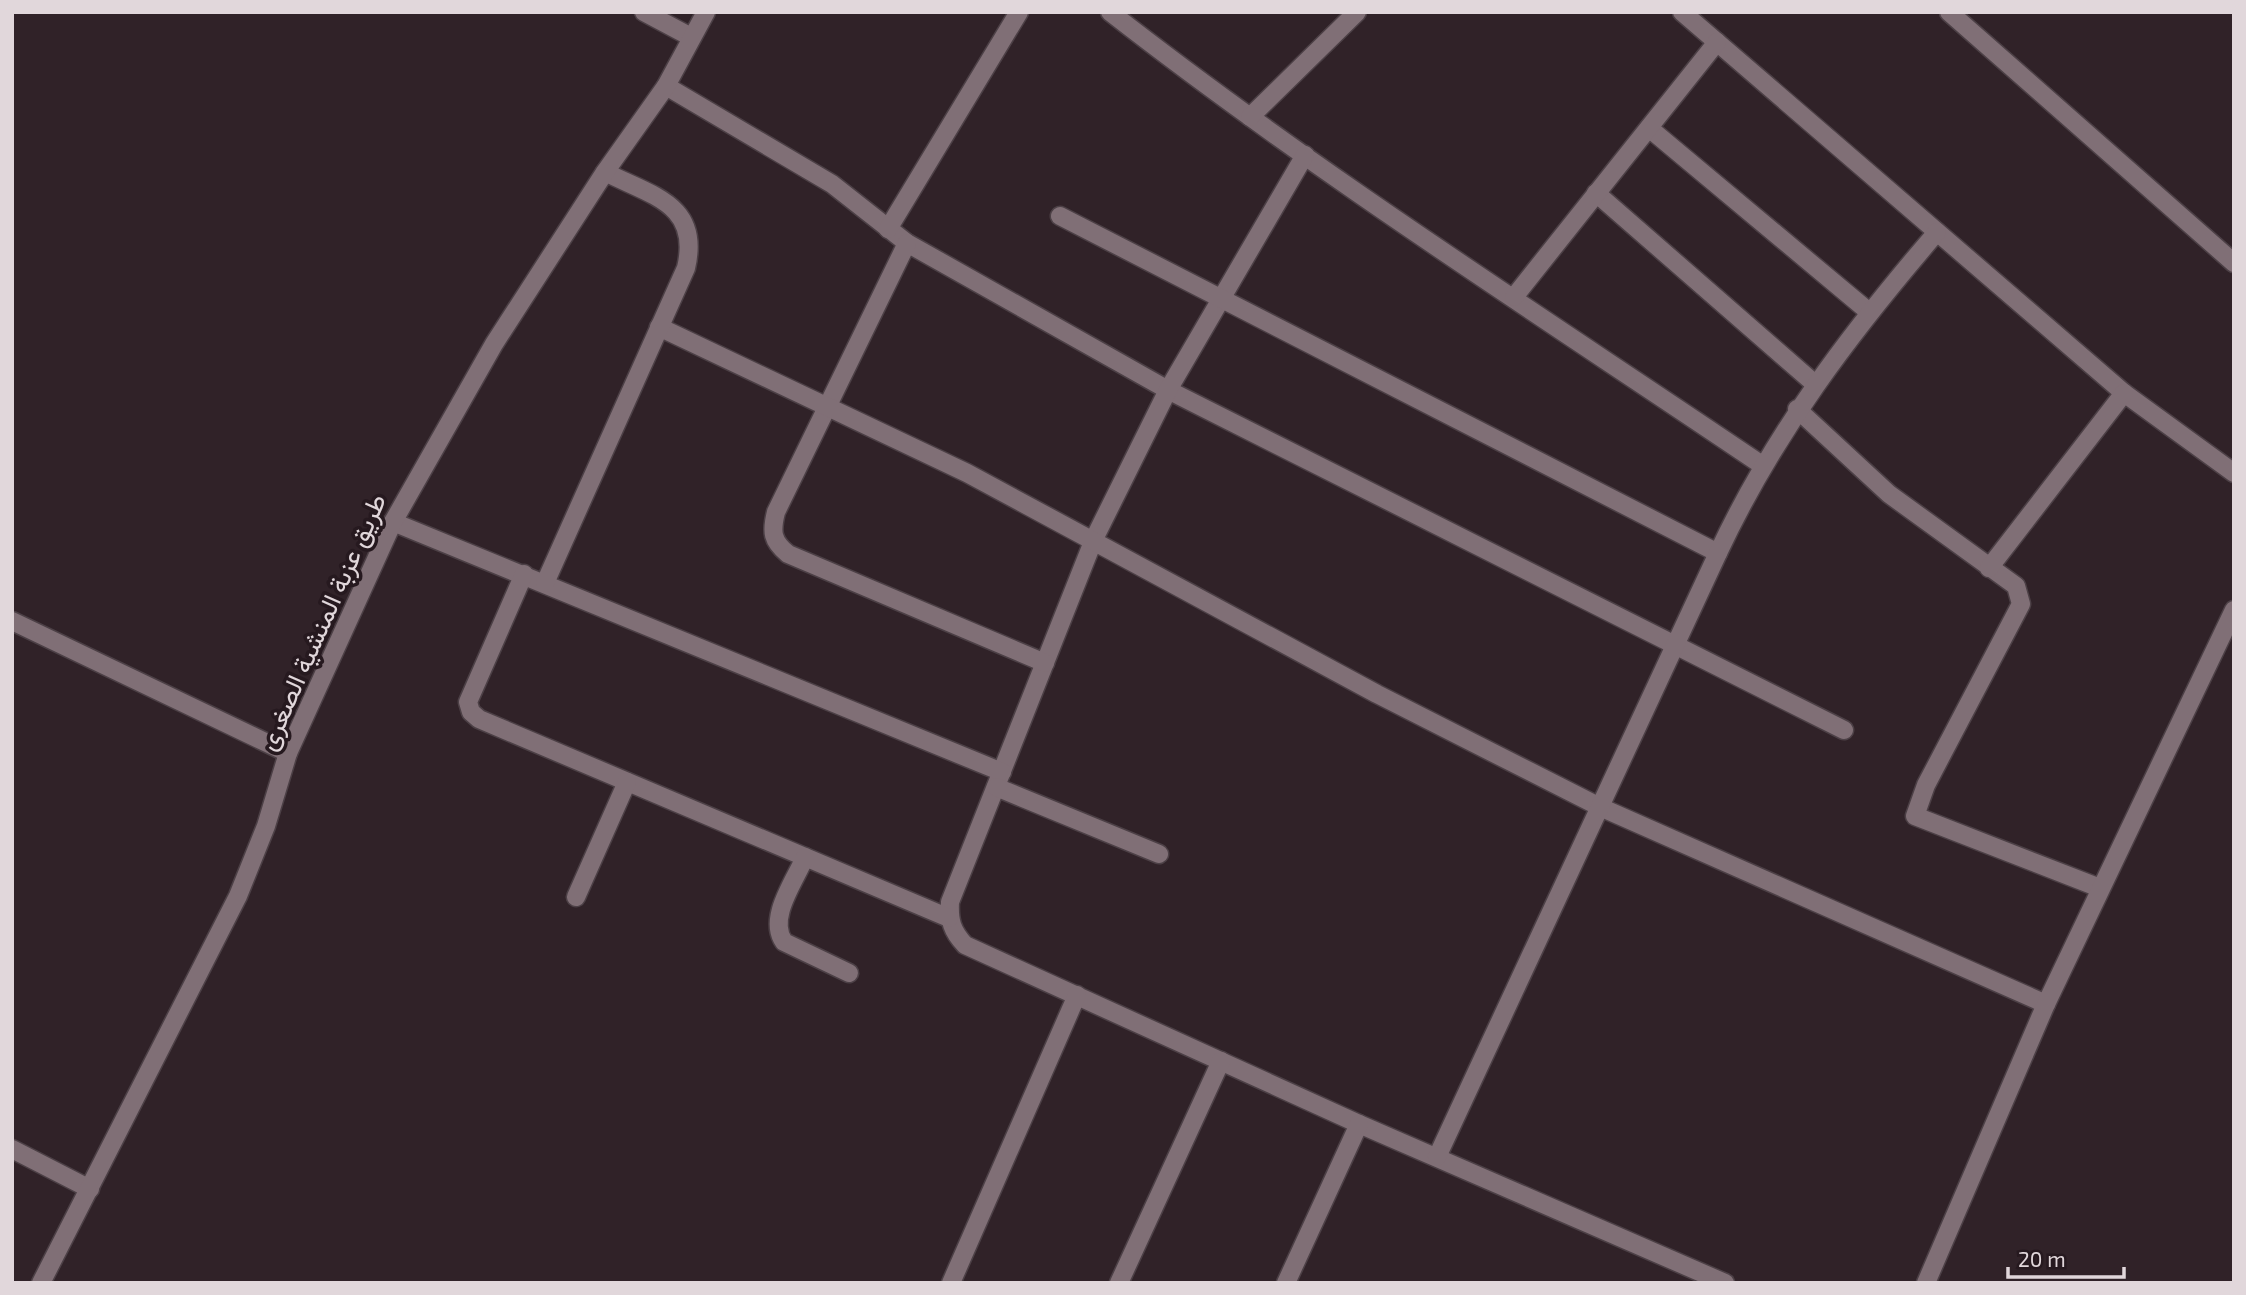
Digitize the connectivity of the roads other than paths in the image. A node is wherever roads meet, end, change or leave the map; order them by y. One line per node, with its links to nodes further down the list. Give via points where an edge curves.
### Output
1 (644, 12): 8 (street)
2 (706, 12): 8 (street, طريق عزبة المنشية الصغرى)
3 (1019, 12): 17 (street)
4 (1110, 12): 11 (street)
5 (1357, 12): 11 (street)
6 (1682, 12): 9 (street)
7 (1949, 12): 20 (street)
8 (691, 37): 10 (street, طريق عزبة المنشية الصغرى)
9 (1717, 42): 12 (street); 18 (street)
10 (666, 86): 14 (street, طريق عزبة المنشية الصغرى); 17 (street, via 832,184)
11 (1250, 117): 13 (street)
12 (1649, 128): 15 (street); 23 (street)
13 (1305, 155): 21 (street); 22 (street)
14 (605, 173): 24 (street, via 672,206 686,224 691,246); 32 (street, طريق عزبة المنشية الصغرى, via 494,344)
15 (1597, 193): 21 (street); 25 (street)
16 (1060, 216): 22 (street)
17 (888, 229): 19 (street)
18 (1937, 232): 23 (street); 27 (street)
19 (907, 243): 26 (street); 28 (street)
20 (2234, 263)
21 (1514, 297): 30 (street)
22 (1221, 298): 26 (street); 34 (street)
23 (1868, 312): 25 (street)
24 (659, 327): 28 (street); 37 (street)
25 (1815, 384): 29 (street)
26 (1168, 390): 33 (street); 40 (street)
27 (2124, 393): 31 (street); 35 (street)
28 (827, 407): 33 (street); 41 (street, via 776,512 772,527 775,543 788,554)
29 (1797, 409): 30 (street); 35 (street, via 1889,494)
30 (1762, 465): 34 (street)
31 (2234, 473)
32 (393, 522): 36 (street); 43 (street, طريق عزبة المنشية الصغرى)
33 (1094, 539): 41 (street); 46 (street, via 1377,694)
34 (1718, 553): 40 (street)
35 (1989, 568): 49 (street, via 2016,586 2021,604 1926,785 1915,816)
36 (524, 574): 37 (street); 45 (street, via 467,702 471,712)
37 (545, 583): 44 (street)
38 (2234, 610): 49 (street)
39 (12, 621): 43 (street)
40 (1676, 644): 42 (street); 46 (street)
41 (1045, 663): 44 (street)
42 (1844, 730)
43 (288, 754): 59 (street, طريق عزبة المنشية الصغرى, via 238,896)
44 (999, 780): 47 (street); 51 (street, via 950,902)
45 (627, 782): 48 (street); 50 (street)
46 (1600, 807): 54 (street); 58 (street)
47 (1160, 854)
48 (805, 857): 51 (street); 52 (street, via 779,915 779,934 784,942)
49 (2101, 888): 54 (street)
50 (576, 897)
51 (949, 918): 53 (street, via 954,933 965,944)
52 (849, 973)
53 (1077, 995): 55 (street); 61 (street)
54 (2046, 1004): 65 (street)
55 (1221, 1061): 56 (street); 62 (street)
56 (1359, 1124): 58 (street); 63 (street)
57 (12, 1149): 59 (street)
58 (1437, 1157): 64 (street)
59 (90, 1189): 60 (street, طريق عزبة المنشية الصغرى)
60 (41, 1283)
61 (951, 1283)
62 (1119, 1283)
63 (1286, 1283)
64 (1725, 1283)
65 (1926, 1283)

